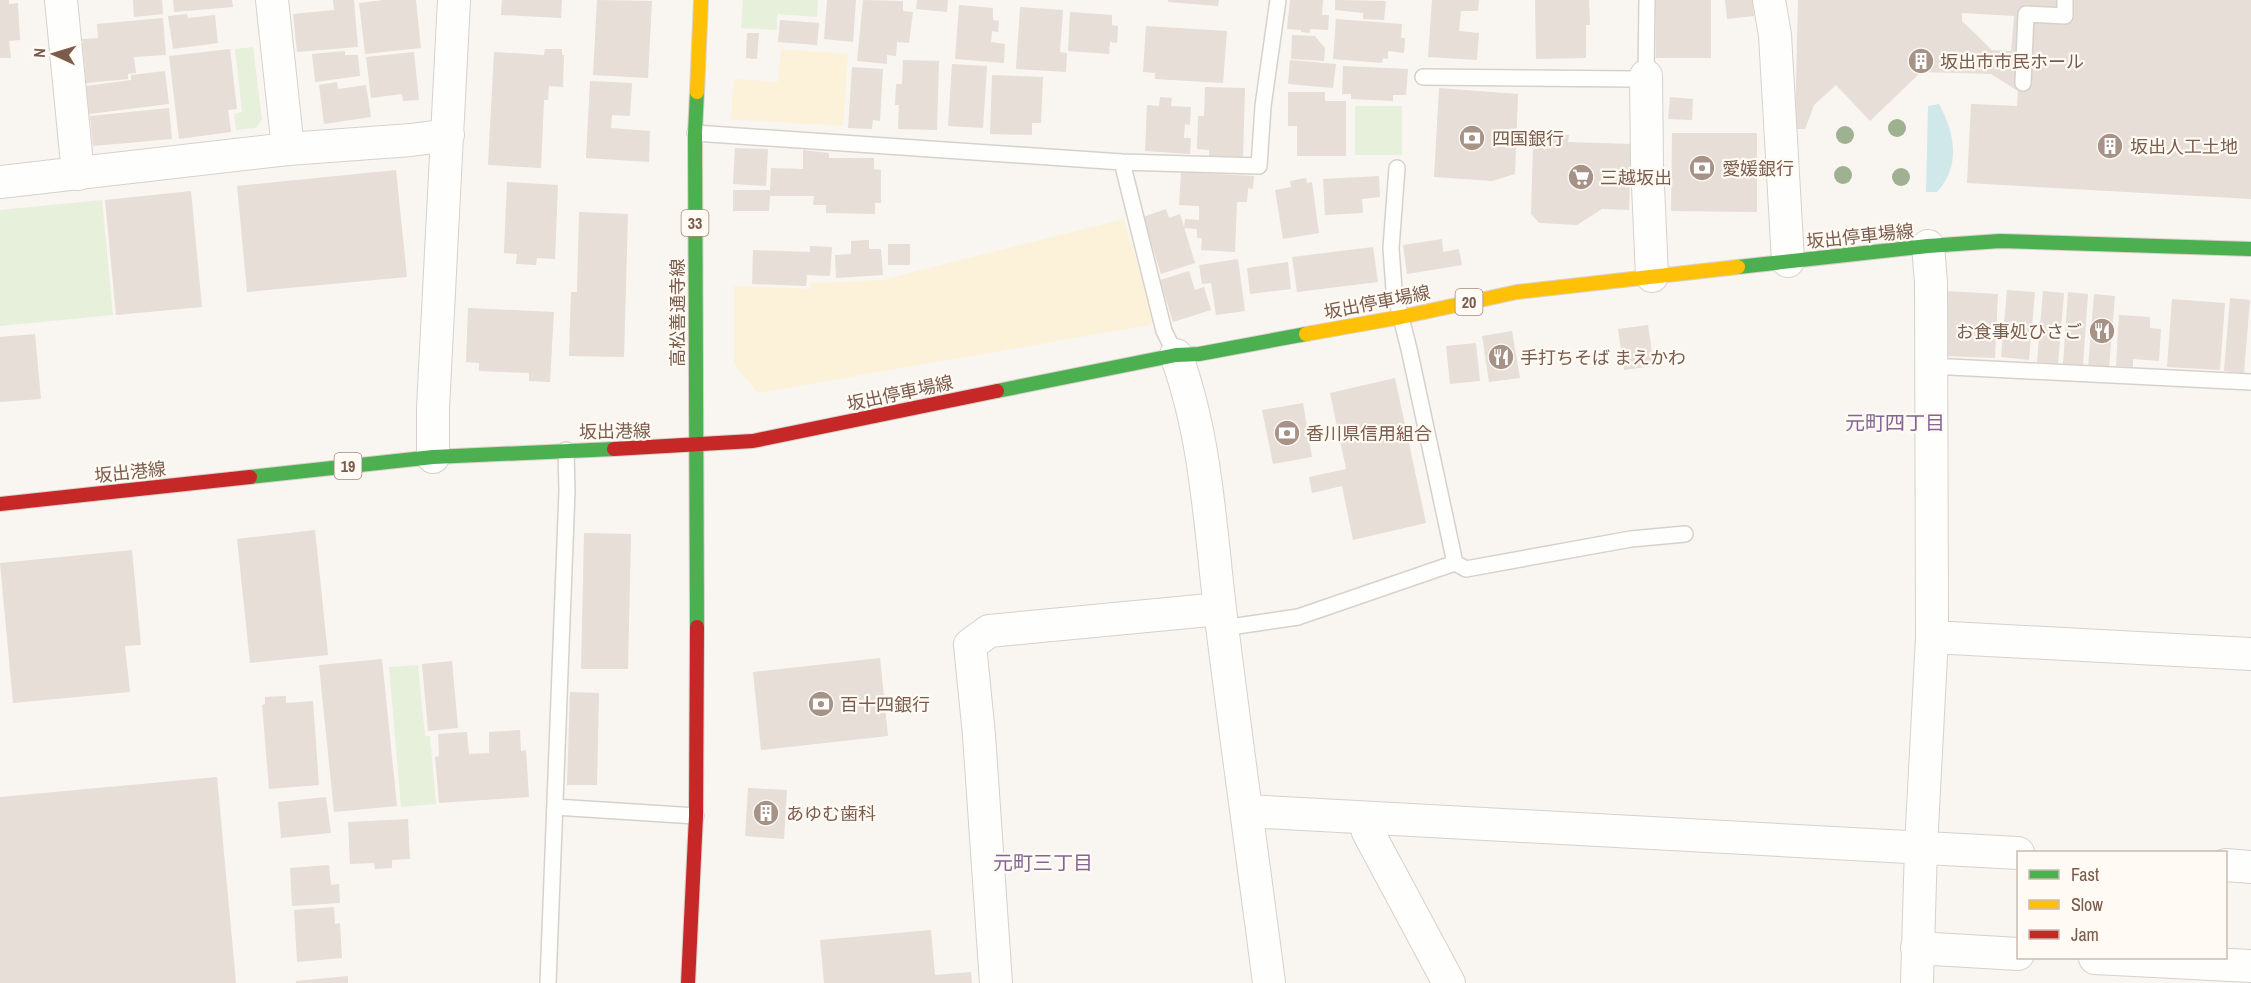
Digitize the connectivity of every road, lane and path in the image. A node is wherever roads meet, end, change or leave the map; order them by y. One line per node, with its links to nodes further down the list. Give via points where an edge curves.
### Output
1 (61, 0): 17 (street)
2 (272, 0): 14 (street)
3 (454, 0): 13 (street)
4 (701, 0): 12 (main road, 高松善通寺線 / 33)
5 (1278, 0): 15 (lane, via 1259,166)
6 (1647, 0): 9 (lane)
7 (1769, 0): 21 (street, via 1775,35)
8 (2065, 0): 11 (lane, via 2065,16 2026,14)
9 (1647, 76): 10 (lane); 22 (street)
10 (1423, 77)
11 (2023, 83)
12 (695, 133): 15 (lane); 27 (main road, 高松善通寺線 / 33)
13 (448, 135): 14 (street); 29 (street)
14 (288, 148): 17 (street)
15 (1122, 162): 24 (lane, via 1164,331)
16 (1397, 168): 23 (lane, via 1391,248 1394,290)
17 (78, 174): 18 (street)
18 (0, 182)
19 (1928, 246): 20 (main road, 坂出停車場線 / 20, via 2032,241); 21 (main road, 坂出停車場線 / 20); 25 (street)
20 (2251, 249)
21 (1788, 261): 22 (main road, 坂出停車場線 / 20)
22 (1652, 276): 23 (main road, 坂出停車場線 / 20, via 1517,292)
23 (1401, 317): 24 (main road, 坂出停車場線 / 20); 32 (lane)
24 (1176, 355): 27 (main road, 坂出停車場線 / 20, via 753,441); 33 (street, via 1191,403 1211,519)
25 (1931, 366): 26 (lane); 34 (street)
26 (2251, 382)
27 (697, 446): 28 (main road, 坂出港線 / 19); 38 (main road)
28 (566, 450): 29 (main road, 坂出港線 / 19); 36 (lane)
29 (433, 457): 30 (main road, 坂出港線 / 19)
30 (0, 504)
31 (1685, 534): 32 (lane, via 1631,539 1466,569)
32 (1455, 563): 33 (lane, via 1298,617)
33 (1222, 619): 37 (street); 50 (street, via 989,631 970,645)
34 (1932, 637): 35 (street); 40 (street)
35 (2251, 654)
36 (555, 807): 38 (lane); 48 (lane)
37 (1247, 811): 39 (street); 51 (street)
38 (696, 816): 49 (main road)
39 (1364, 818): 40 (street); 52 (street)
40 (1921, 847): 41 (street); 44 (street)
41 (2017, 853)
42 (2227, 865): 43 (street)
43 (2251, 867)
44 (1917, 948): 45 (street); 53 (street)
45 (2017, 954)
46 (2130, 959): 47 (street)
47 (2251, 966)
48 (548, 983)
49 (688, 983)
50 (996, 983)
51 (1269, 983)
52 (1449, 983)
53 (1917, 983)

